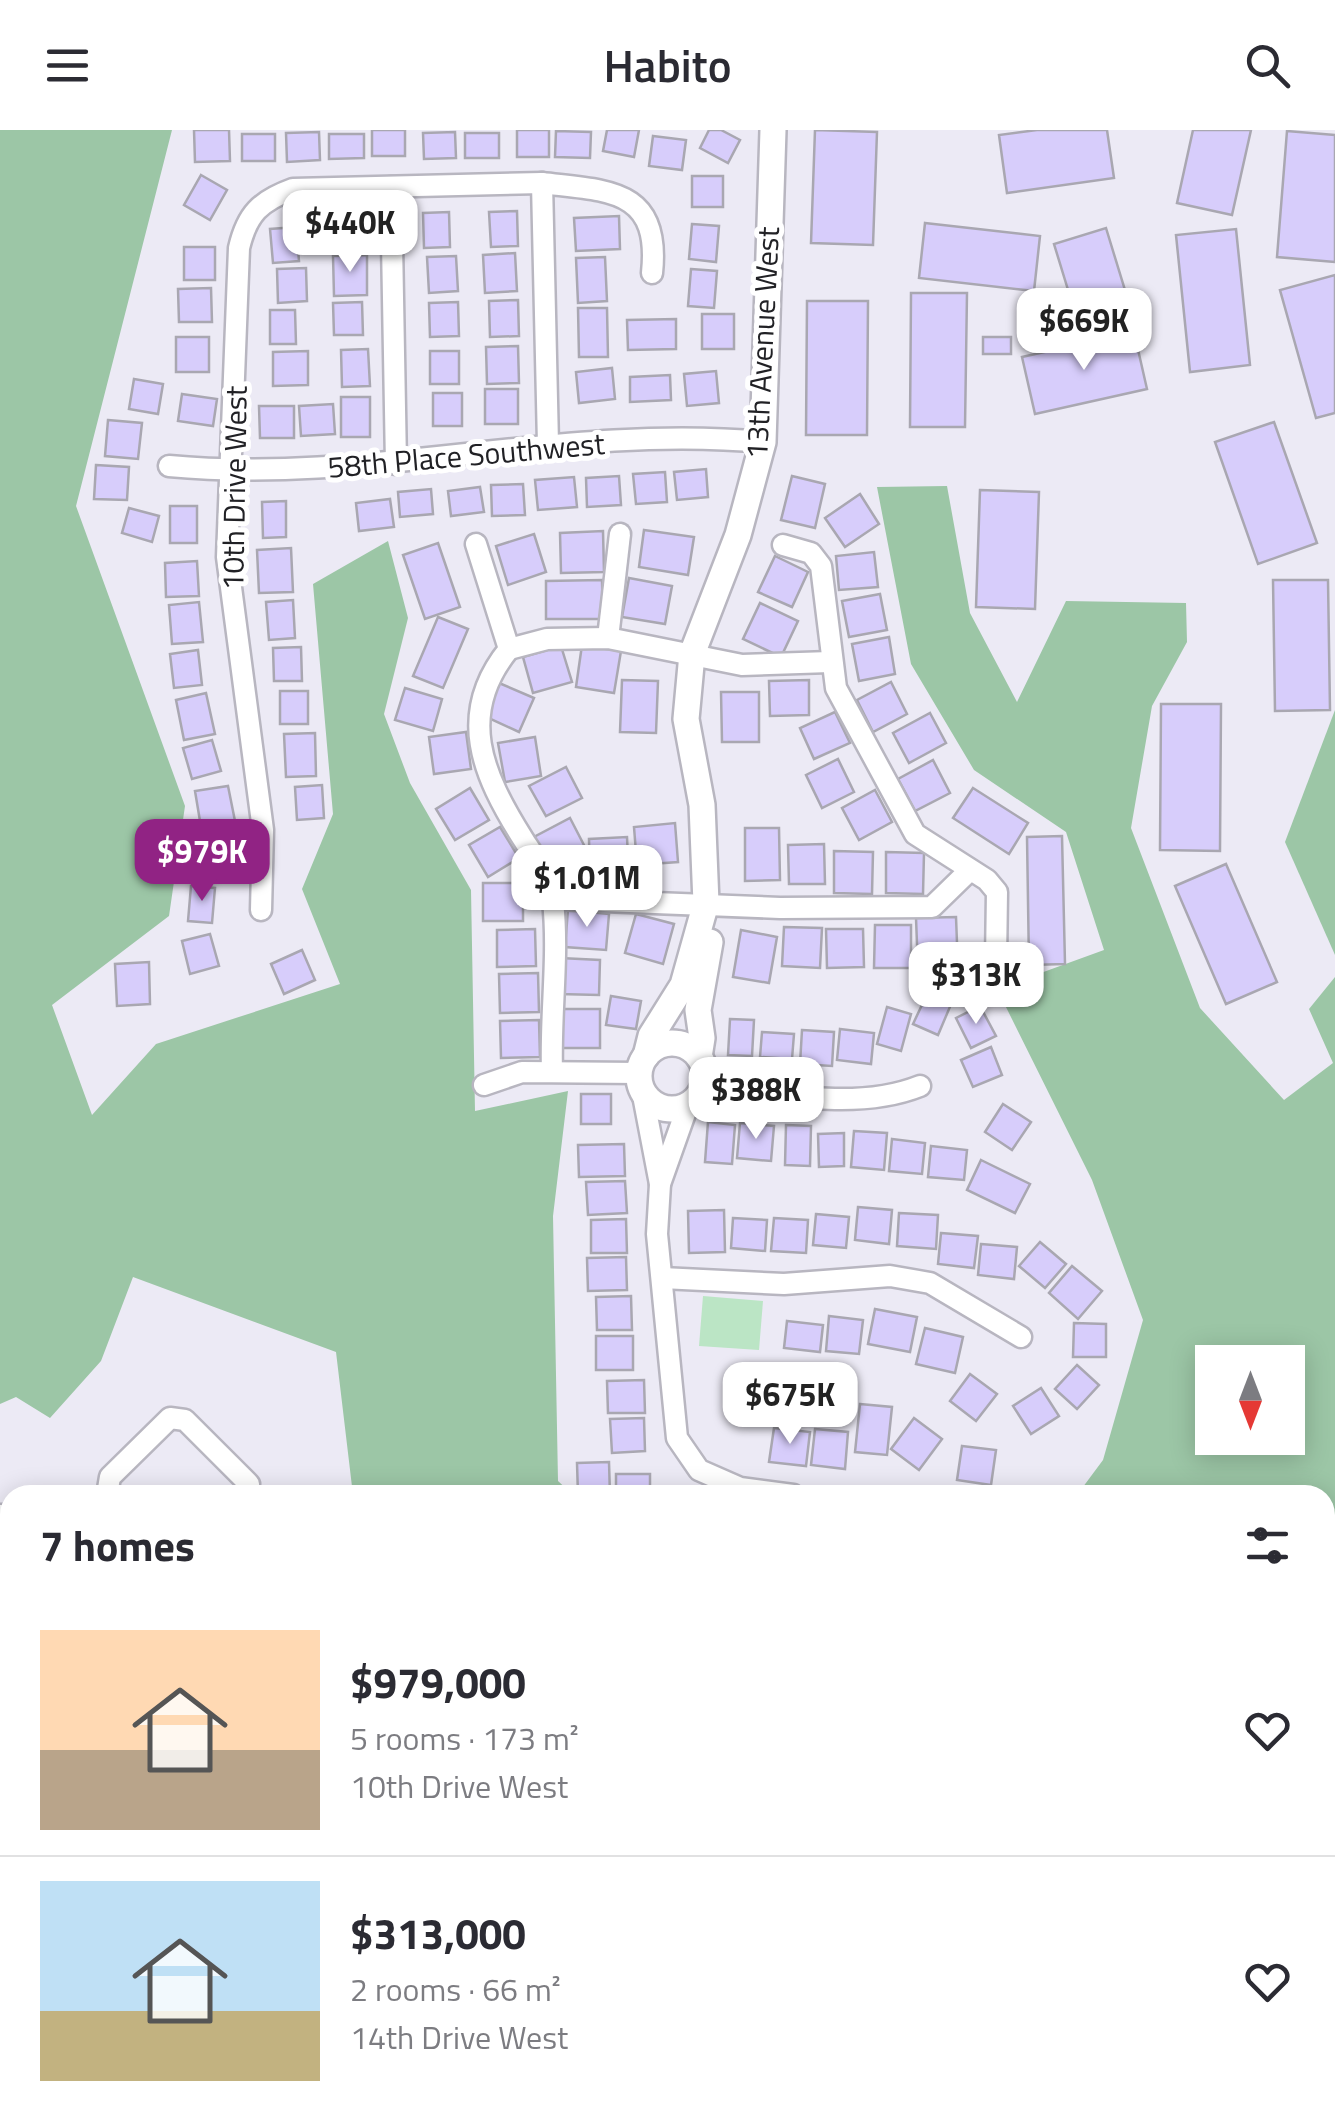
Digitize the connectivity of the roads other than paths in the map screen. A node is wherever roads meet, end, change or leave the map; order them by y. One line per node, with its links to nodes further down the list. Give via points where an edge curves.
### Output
1 (773, 130): 5 (street, 13th Avenue West)
2 (542, 183): 3 (street); 4 (street, via 623,194 651,230); 6 (street)
3 (390, 187): 7 (street); 9 (street, 10th Drive West, via 293,189 271,197 246,220 239,248)
4 (652, 273)
5 (763, 442): 6 (street, 58th Place Southwest, via 696,436); 15 (street, 13th Avenue West, via 738,535)
6 (548, 444): 7 (street, 58th Place Southwest)
7 (396, 464): 9 (street, 58th Place Southwest)
8 (169, 466): 9 (street, 58th Place Southwest)
9 (230, 472): 20 (street, 10th Drive West, via 227,557 263,830)
10 (620, 534): 13 (street)
11 (476, 544): 14 (street)
12 (782, 545): 16 (street, via 811,553 821,566)
13 (608, 638): 14 (street, via 547,638); 15 (street)
14 (510, 650): 18 (street, via 488,675 479,701 482,753 495,794)
15 (692, 654): 16 (street, via 742,665); 19 (street, 13th Avenue West, via 686,719 702,805)
16 (830, 662): 17 (street, via 836,688 915,834)
17 (970, 870): 19 (street, via 932,907); 21 (street, via 996,892)
18 (553, 898): 19 (street); 23 (street)
19 (706, 903): 22 (street, 13th Avenue West, via 712,928 698,1010); 24 (street, 13th Avenue West, via 683,985 651,1036)
20 (261, 910)
21 (996, 961)
22 (698, 1057): 24 (street, via 672,1044); 25 (street)
23 (552, 1071): 24 (street); 26 (street, via 522,1072)
24 (643, 1073): 28 (street, via 660,1106); 29 (street)
25 (704, 1084): 27 (street, via 802,1096 894,1096); 28 (street)
26 (484, 1085)
27 (920, 1086)
28 (688, 1105): 29 (street)
29 (660, 1184): 30 (street)
30 (662, 1278): 31 (street, via 784,1284 890,1276 930,1283); 34 (street, via 676,1438 698,1470)
31 (1022, 1336)
32 (109, 1485): 33 (street, via 110,1476 170,1418 185,1420)
33 (249, 1485)
34 (733, 1485)

